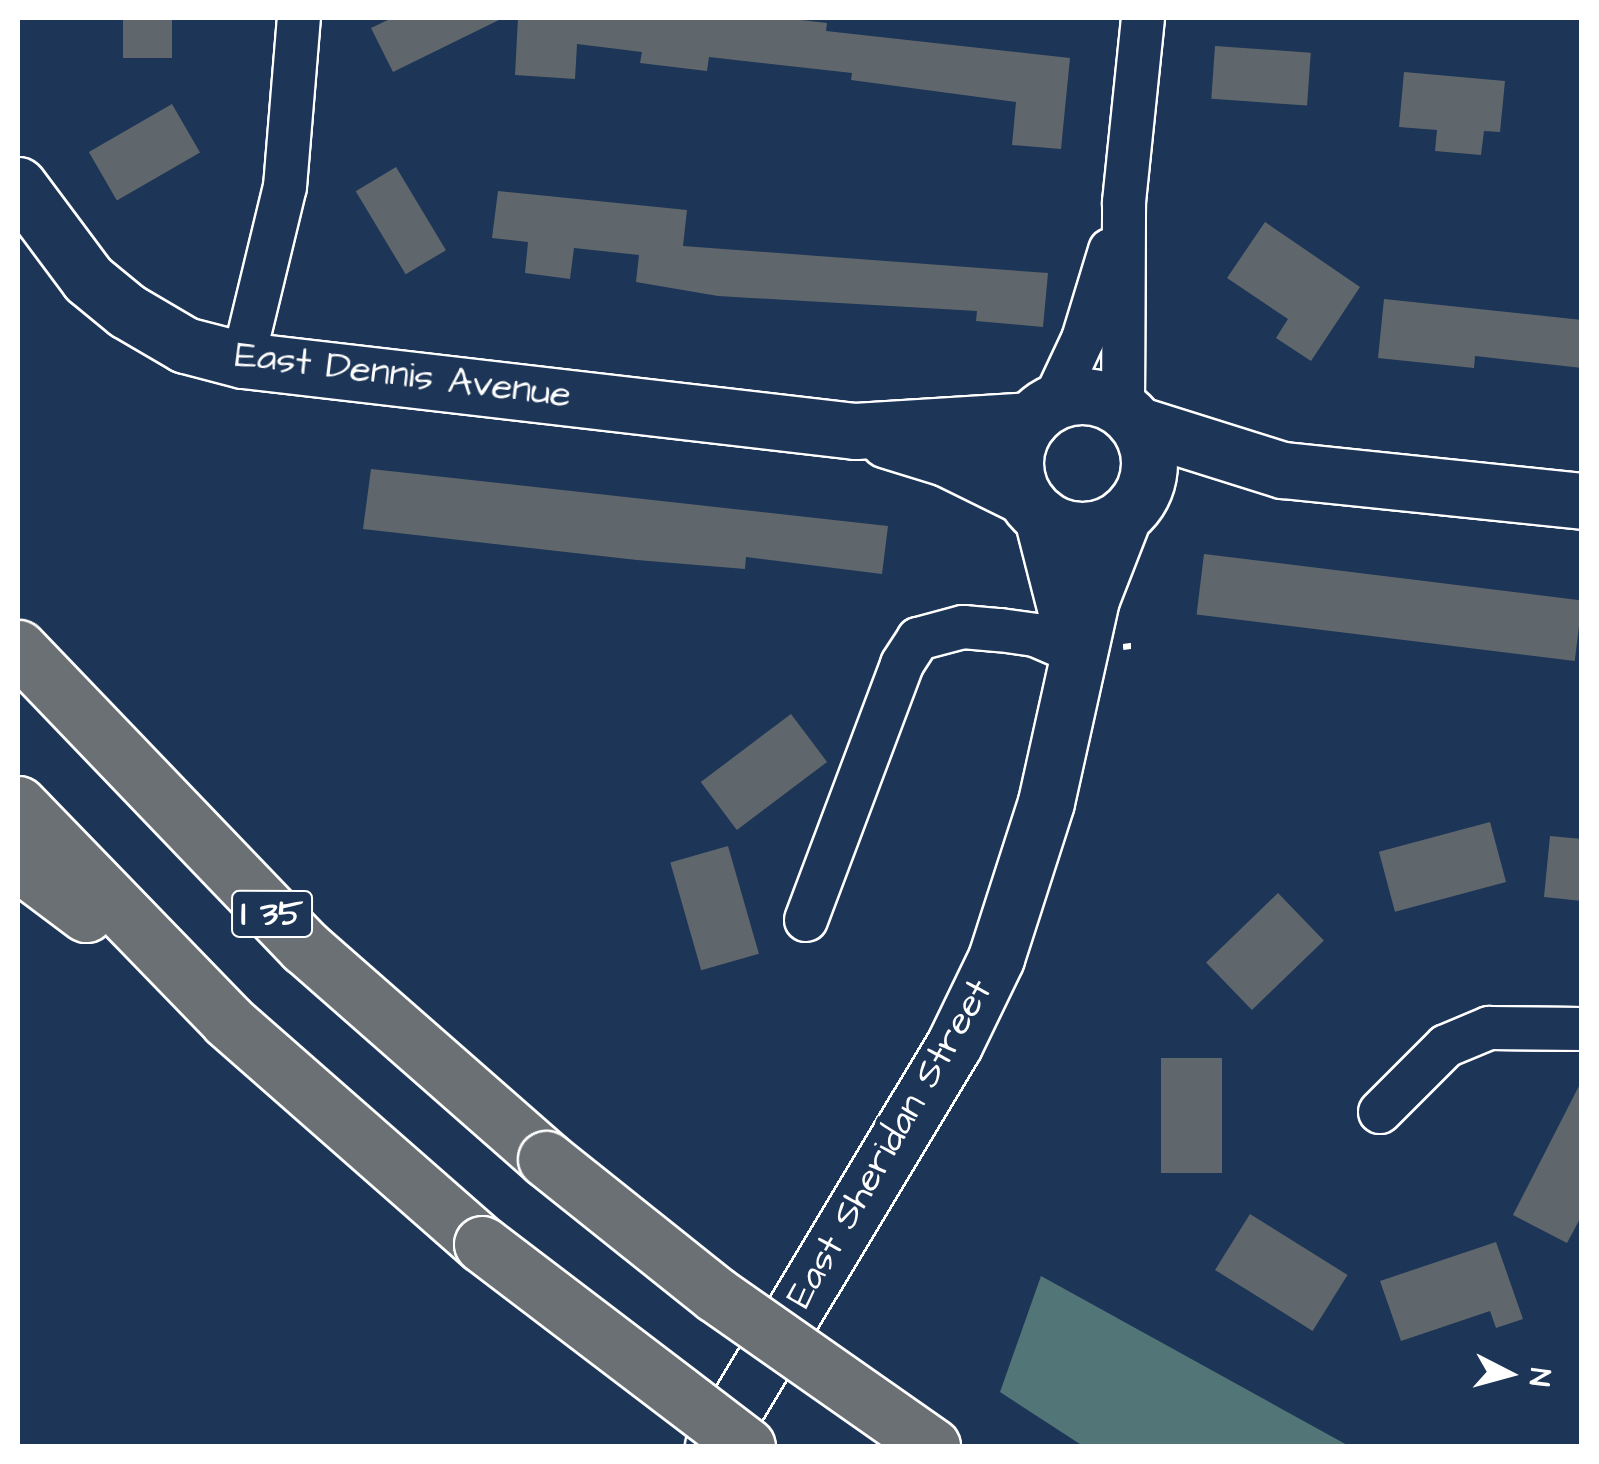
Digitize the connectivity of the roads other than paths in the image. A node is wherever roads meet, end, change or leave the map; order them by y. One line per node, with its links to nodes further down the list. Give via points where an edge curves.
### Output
1 (299, 18): 5 (street, via 296,123)
2 (1143, 18): 4 (street)
3 (18, 185): 5 (main road, East Dennis Avenue, via 88,279 127,311 185,345)
4 (1124, 202): 6 (street, via 1084,339); 7 (street)
5 (244, 360): 8 (main road, East Dennis Avenue)
6 (1042, 410): 7 (main road, via 1090,395); 8 (main road, East Dennis Avenue); 11 (main road, via 1015,457)
7 (1131, 417): 9 (main road); 12 (main road, via 1150,461)
8 (855, 431): 11 (main road, East Dennis Avenue, via 946,458)
9 (1283, 470): 10 (main road); 12 (main road)
10 (1582, 501)
11 (1032, 506): 12 (main road, via 1082,531); 14 (main road, East Sheridan Street)
12 (1132, 507): 14 (main road, East Sheridan Street)
13 (18, 648): 23 (highway, I 35, bridge, via 305,947 546,1159 715,1294)
14 (1077, 653): 17 (street, via 1035,635 1000,630 963,627 918,639 902,664); 21 (main road, East Sheridan Street, via 1046,802 996,958 954,1045)
15 (18, 804): 18 (highway, I 35)
16 (18, 864): 18 (highway)
17 (806, 920)
18 (228, 1021): 22 (highway, I 35, bridge, via 482,1244)
19 (1582, 1029): 20 (street, via 1489,1028 1446,1046)
20 (1380, 1112)
21 (714, 1446)
22 (747, 1446)
23 (932, 1446)

